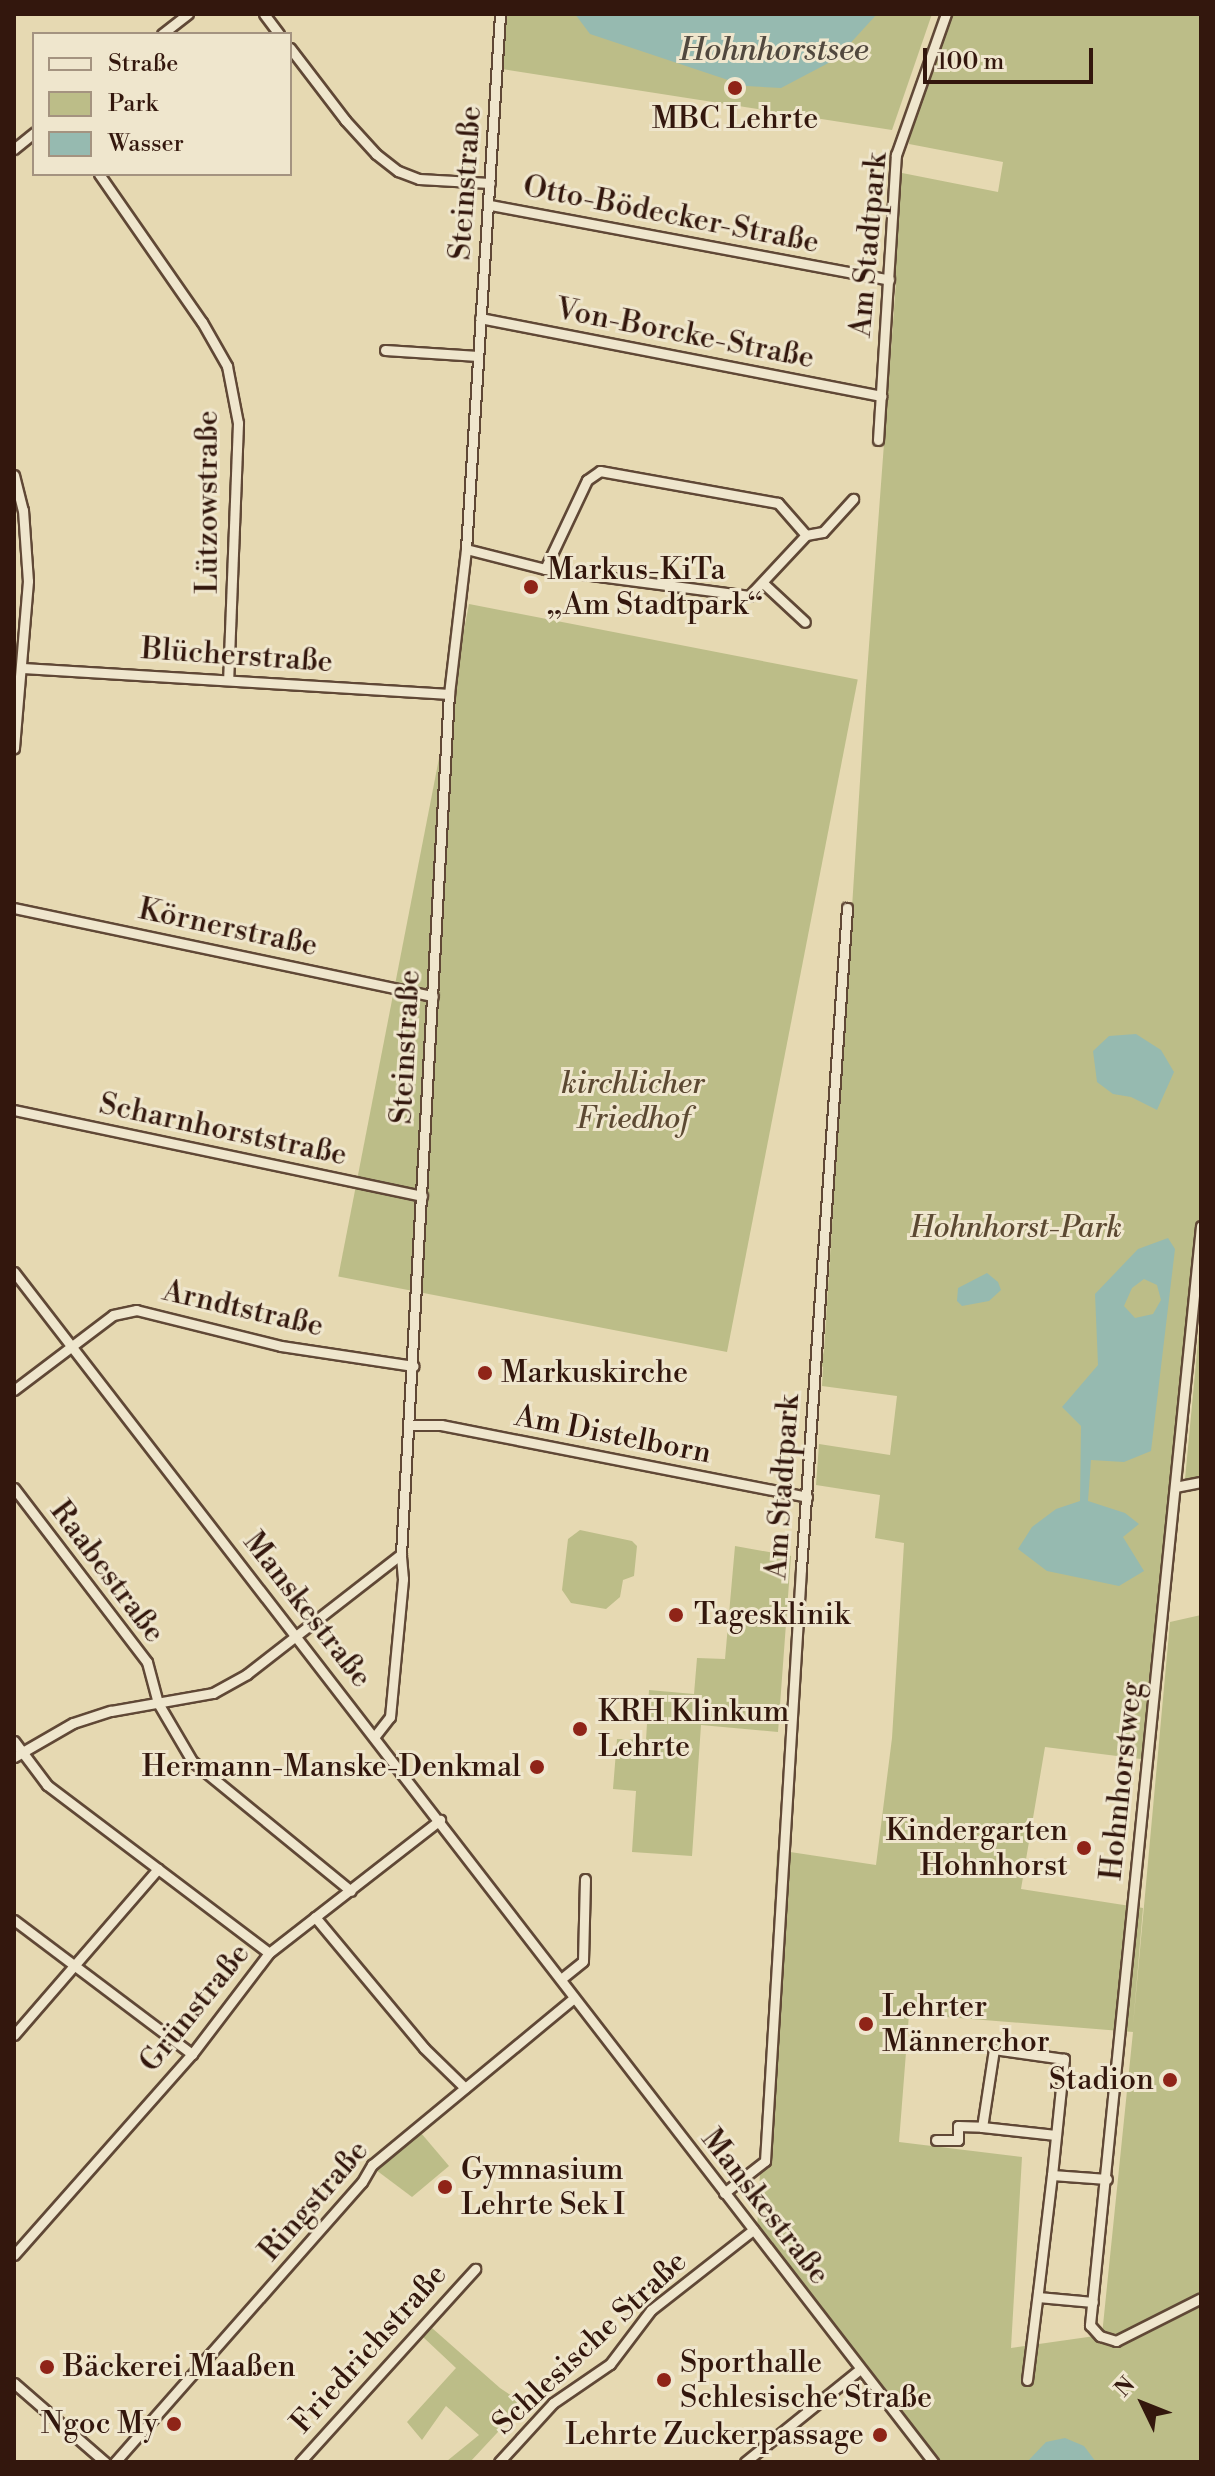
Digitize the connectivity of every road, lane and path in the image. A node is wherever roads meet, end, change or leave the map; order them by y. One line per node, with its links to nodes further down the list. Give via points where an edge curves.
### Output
1 (188, 14): 5 (street)
2 (264, 14): 6 (street)
3 (500, 14): 11 (street, Steinstraße)
4 (946, 14): 13 (street, Am Stadtpark, via 896,155)
5 (165, 32)
6 (278, 32)
7 (292, 51): 11 (street, via 345,120 398,171 419,179)
8 (32, 135): 9 (street)
9 (14, 149)
10 (100, 176): 28 (street, Lützowstraße, via 227,366 238,423)
11 (490, 183): 12 (street, Steinstraße)
12 (490, 205): 13 (street, Otto-Bödecker-Straße); 14 (street, Steinstraße)
13 (889, 280): 17 (street, Am Stadtpark)
14 (480, 318): 16 (street, Steinstraße); 17 (street, Von-Borcke-Straße)
15 (385, 350): 16 (street)
16 (478, 356): 23 (street, Steinstraße)
17 (881, 396): 18 (street, Am Stadtpark)
18 (878, 440)
19 (14, 475): 20 (street)
20 (17, 495): 27 (street, via 28,581)
21 (853, 499): 22 (street, via 823,532)
22 (806, 535): 24 (street, via 778,503 600,471 587,480); 25 (street)
23 (466, 549): 24 (street); 29 (street, Steinstraße)
24 (545, 569): 25 (street, via 730,596 749,596)
25 (763, 583): 26 (street)
26 (805, 622)
27 (23, 668): 28 (street, Blücherstraße); 30 (street)
28 (228, 679): 29 (street, Blücherstraße)
29 (449, 694): 33 (street, Steinstraße)
30 (14, 748)
31 (14, 908): 33 (street, Körnerstraße)
32 (847, 908): 45 (street, Am Stadtpark)
33 (433, 996): 35 (street, Steinstraße)
34 (14, 1110): 35 (street, Scharnhorststraße)
35 (422, 1196): 39 (street, Steinstraße)
36 (1201, 1226): 43 (street, Hohnhorstweg)
37 (14, 1272): 38 (street, Manskestraße)
38 (71, 1345): 39 (street, Arndtstraße, via 113,1315 136,1310 281,1346); 40 (street, Arndtstraße); 47 (street, Manskestraße)
39 (413, 1366): 41 (street, Steinstraße)
40 (14, 1390)
41 (410, 1425): 45 (street, Am Distelborn, via 441,1425); 46 (street, Steinstraße)
42 (1201, 1482): 43 (street)
43 (1175, 1487): 69 (street, Hohnhorstweg)
44 (14, 1488): 48 (street, Raabestraße, via 147,1662)
45 (807, 1497): 70 (street, Am Stadtpark, via 765,2161)
46 (401, 1554): 47 (street); 49 (street, Steinstraße, via 390,1717)
47 (297, 1636): 48 (street, via 213,1693); 49 (street, Manskestraße)
48 (158, 1703): 51 (street, via 73,1723); 55 (street, Raabestraße, via 192,1761 212,1781)
49 (375, 1736): 52 (street, Manskestraße)
50 (14, 1741): 51 (street)
51 (18, 1754): 53 (street, via 47,1785)
52 (440, 1820): 55 (street, Grünstraße); 60 (street, Manskestraße)
53 (158, 1869): 58 (street); 59 (street)
54 (585, 1879): 60 (street, via 583,1961)
55 (351, 1891): 56 (street, Grünstraße)
56 (315, 1917): 58 (street, Grünstraße); 64 (street, via 424,2048)
57 (14, 1920): 59 (street)
58 (269, 1953): 63 (street, Grünstraße)
59 (76, 1967): 62 (street); 63 (street)
60 (561, 1979): 61 (street, Manskestraße)
61 (574, 1998): 64 (street, Ringstraße); 70 (street, Manskestraße)
62 (14, 2035)
63 (192, 2054): 72 (street, Grünstraße)
64 (465, 2088): 81 (street, Ringstraße, via 372,2165)
65 (982, 2127): 66 (street); 66 (street, via 994,2049 1064,2059); 67 (street, via 958,2126 958,2140)
66 (1056, 2135): 68 (street)
67 (936, 2140)
68 (1052, 2175): 69 (street); 74 (street)
69 (1102, 2179): 76 (street, Hohnhorstweg)
70 (724, 2193): 71 (street, Manskestraße)
71 (753, 2230): 77 (street, Manskestraße); 83 (street, Schlesische Straße, via 651,2310 610,2364 553,2403)
72 (14, 2255)
73 (475, 2269): 82 (street, Friedrichstraße)
74 (1038, 2297): 76 (street); 78 (street)
75 (1201, 2298): 76 (street, Hohnhorstweg, via 1116,2341 1100,2336 1090,2325)
76 (1093, 2302)
77 (859, 2370): 84 (street); 85 (street, Manskestraße)
78 (1027, 2380)
79 (14, 2383): 80 (street)
80 (105, 2462)
81 (115, 2462)
82 (300, 2462)
83 (499, 2462)
84 (745, 2462)
85 (933, 2462)

